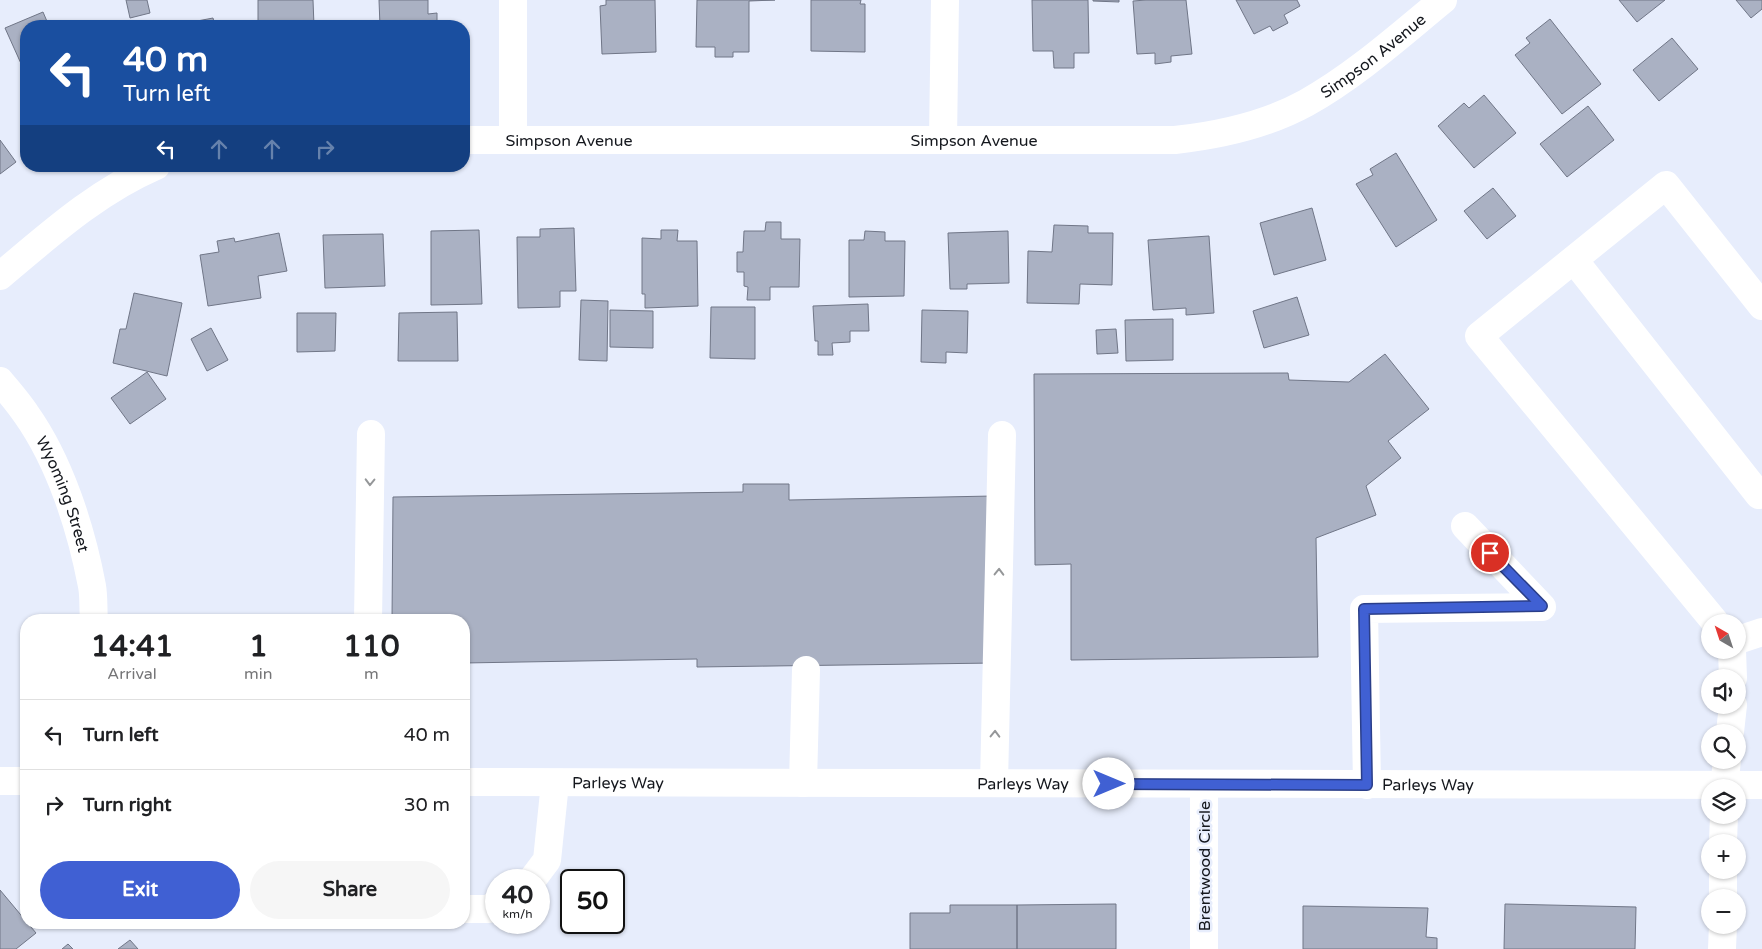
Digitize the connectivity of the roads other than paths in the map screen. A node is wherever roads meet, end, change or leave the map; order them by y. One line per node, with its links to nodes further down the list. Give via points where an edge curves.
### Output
1 (513, 0): 4 (street)
2 (945, 0): 6 (street)
3 (1443, 0): 6 (street, Simpson Avenue, via 1334,86 1305,103 1242,128 1176,140)
4 (513, 139): 5 (street, Simpson Avenue); 6 (street, Simpson Avenue)
5 (470, 140)
6 (943, 140)
7 (142, 172): 9 (street, via 74,214)
8 (1574, 260): 10 (street, via 1666,185); 14 (street); 18 (street, via 1479,336)
9 (0, 276)
10 (1762, 306)
11 (0, 381): 16 (street, Wyoming Street, via 27,415 61,479 83,549 92,587)
12 (370, 434): 17 (street, one-way to 17)
13 (1002, 435): 28 (street, one-way to 13)
14 (1761, 495)
15 (1464, 526): 30 (street, via 1542,606 1364,609)
16 (94, 614)
17 (368, 614)
18 (1708, 614)
19 (1762, 632): 20 (street)
20 (1746, 637)
21 (806, 670): 27 (street)
22 (1725, 778): 30 (street, Parleys Way); 31 (street, Parleys Way)
23 (0, 782): 24 (street)
24 (20, 782)
25 (470, 782): 26 (street, Parleys Way)
26 (555, 782): 27 (street, Parleys Way); 32 (street, via 547,860)
27 (803, 783): 28 (street, Parleys Way)
28 (994, 783): 29 (street, Parleys Way)
29 (1204, 784): 30 (street, Parleys Way); 36 (street, Brentwood Circle)
30 (1367, 785)
31 (1762, 785)
32 (540, 869)
33 (485, 908): 34 (street)
34 (470, 909)
35 (1723, 934): 37 (street)
36 (1204, 949)
37 (1722, 949)

